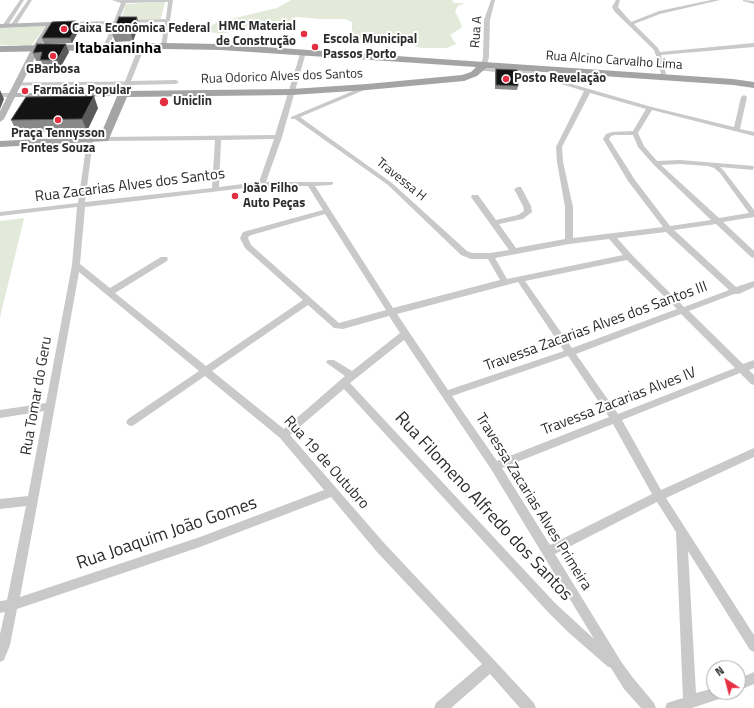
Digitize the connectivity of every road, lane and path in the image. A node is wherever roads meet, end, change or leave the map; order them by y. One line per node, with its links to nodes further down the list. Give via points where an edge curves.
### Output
1 (22, 0): 15 (street)
2 (30, 0): 16 (street)
3 (114, 0): 9 (street)
4 (171, 0): 9 (street); 11 (street)
5 (493, 0): 25 (street, Rua A, via 487,20 486,57)
6 (618, 0): 14 (street, via 616,9)
7 (718, 0): 14 (street, via 660,13)
8 (745, 0): 10 (street)
9 (124, 2): 12 (street)
10 (754, 3)
11 (168, 20): 12 (street); 19 (street)
12 (116, 22): 13 (street); 20 (street)
13 (51, 24): 16 (main road); 21 (main road)
14 (630, 24): 24 (street)
15 (2, 26): 16 (main road)
16 (13, 26)
17 (754, 45): 24 (street)
18 (142, 46): 19 (main road, Rua Alcino Carvalho Lima); 20 (main road, Rua Alcino Carvalho Lima); 29 (street)
19 (164, 46): 23 (main road, Rua Alcino Carvalho Lima)
20 (106, 47): 21 (main road, Rua Alcino Carvalho Lima)
21 (36, 48): 22 (main road, Rua Alcino Carvalho Lima); 30 (main road)
22 (0, 49)
23 (303, 52): 25 (main road, Rua Alcino Carvalho Lima); 34 (street)
24 (659, 54): 27 (street)
25 (482, 67): 26 (main road, Rua Alcino Carvalho Lima); 32 (main road, Rua Odorico Alves dos Santos, via 464,78)
26 (531, 70): 27 (main road, Rua Alcino Carvalho Lima); 33 (street, via 542,77)
27 (664, 78): 31 (main road, Rua Alcino Carvalho Lima)
28 (176, 82): 29 (street)
29 (128, 83): 30 (lane); 35 (street)
30 (19, 84): 37 (main road)
31 (754, 84)
32 (367, 87): 34 (main road, Rua Odorico Alves dos Santos); 40 (street)
33 (588, 90): 39 (street); 68 (street, via 559,147 570,207)
34 (292, 92): 35 (main road, Rua Odorico Alves dos Santos); 42 (street)
35 (123, 94): 37 (main road); 48 (main road)
36 (0, 95): 37 (street)
37 (13, 95): 41 (main road)
38 (744, 96): 43 (street)
39 (650, 108): 43 (street); 44 (street)
40 (296, 117): 42 (street); 71 (street, Travessa H, via 390,184 464,253 471,256)
41 (0, 119)
42 (284, 122): 46 (street)
43 (737, 130): 45 (street)
44 (635, 133): 51 (street, via 641,147); 66 (street, via 614,133 606,139 632,181)
45 (754, 134)
46 (279, 137): 47 (street); 55 (street)
47 (218, 138): 48 (street); 57 (street)
48 (104, 139): 49 (main road)
49 (90, 140): 50 (main road); 60 (street, Rua Tomar do Geru)
50 (0, 144)
51 (655, 163): 52 (street); 64 (street)
52 (709, 164): 53 (street); 63 (street, via 719,169)
53 (753, 168)
54 (330, 183): 56 (street, Rua Zacarias Alves dos Santos)
55 (262, 184): 56 (street, Rua Zacarias Alves dos Santos); 57 (street, Rua Zacarias Alves dos Santos)
56 (310, 184): 61 (street, Travessa Zacarias Alves Primeira)
57 (215, 189): 60 (street, Rua Zacarias Alves dos Santos)
58 (518, 189): 65 (street, via 528,212 520,217)
59 (475, 197): 65 (street)
60 (81, 205): 62 (street, Rua Zacarias Alves dos Santos); 74 (street, Rua Tomar do Geru)
61 (326, 211): 80 (street, via 252,232 244,238 248,246); 82 (street, Travessa Zacarias Alves Primeira)
62 (0, 214)
63 (754, 215): 64 (street, Travessa H)
64 (717, 220): 66 (street, Travessa H); 70 (street)
65 (494, 223): 69 (street)
66 (668, 229): 67 (street, Travessa H); 79 (street)
67 (611, 236): 68 (street, Travessa H); 72 (street)
68 (569, 241): 69 (street, Travessa H)
69 (514, 251): 71 (street, Travessa H)
70 (754, 255)
71 (490, 256): 76 (street)
72 (629, 257): 75 (street); 81 (street)
73 (164, 259): 78 (street)
74 (76, 265): 78 (street, Rua 19 de Outubro); 92 (street, Rua Tomar do Geru)
75 (520, 279): 76 (street); 84 (street)
76 (504, 282): 82 (street)
77 (754, 284): 79 (street, Travessa Zacarias Alves dos Santos III)
78 (110, 292): 88 (street, Rua 19 de Outubro)
79 (736, 292): 81 (street, Travessa Zacarias Alves dos Santos III)
80 (308, 301): 82 (street, via 340,327); 88 (street)
81 (683, 311): 84 (street, Travessa Zacarias Alves dos Santos III); 87 (street)
82 (391, 312): 83 (street, Travessa Zacarias Alves Primeira)
83 (405, 334): 89 (street); 91 (street, Travessa Zacarias Alves Primeira)
84 (571, 352): 91 (street, Travessa Zacarias Alves dos Santos III); 94 (street)
85 (331, 362): 89 (street, Rua Filomeno Alfredo dos Santos)
86 (754, 364): 87 (street, Travessa Zacarias Alves IV)
87 (741, 369): 90 (street); 94 (street, Travessa Zacarias Alves IV)
88 (207, 370): 95 (street); 96 (street, Rua 19 de Outubro)
89 (348, 379): 96 (street); 110 (street, Rua Filomeno Alfredo dos Santos, via 550,607)
90 (754, 381)
91 (447, 394): 98 (street, Travessa Zacarias Alves Primeira)
92 (50, 406): 93 (street); 101 (street, Rua Tomar do Geru)
93 (0, 414)
94 (616, 419): 98 (street, Travessa Zacarias Alves IV); 100 (street)
95 (131, 422)
96 (284, 435): 99 (street, Rua 19 de Outubro)
97 (754, 452): 100 (street)
98 (495, 466): 104 (street, Travessa Zacarias Alves Primeira)
99 (331, 492): 105 (street, Rua Joaquim João Gomes, via 200,542); 109 (street, Rua 19 de Outubro, via 412,583)
100 (659, 496): 103 (street); 104 (street)
101 (33, 500): 102 (street); 105 (street, Rua Tomar do Geru)
102 (0, 504)
103 (680, 529): 107 (street); 112 (street)
104 (548, 552): 110 (street, Travessa Zacarias Alves Primeira)
105 (12, 605): 106 (street, Rua Joaquim João Gomes); 108 (street, Rua Tomar do Geru)
106 (0, 607)
107 (754, 646)
108 (0, 656)
109 (491, 665): 113 (street); 114 (street, Rua 19 de Outubro)
110 (618, 667): 115 (street, Travessa Zacarias Alves Primeira)
111 (706, 696): 112 (street)
112 (690, 701): 116 (street)
113 (441, 708)
114 (529, 708)
115 (649, 708)
116 (672, 708)

